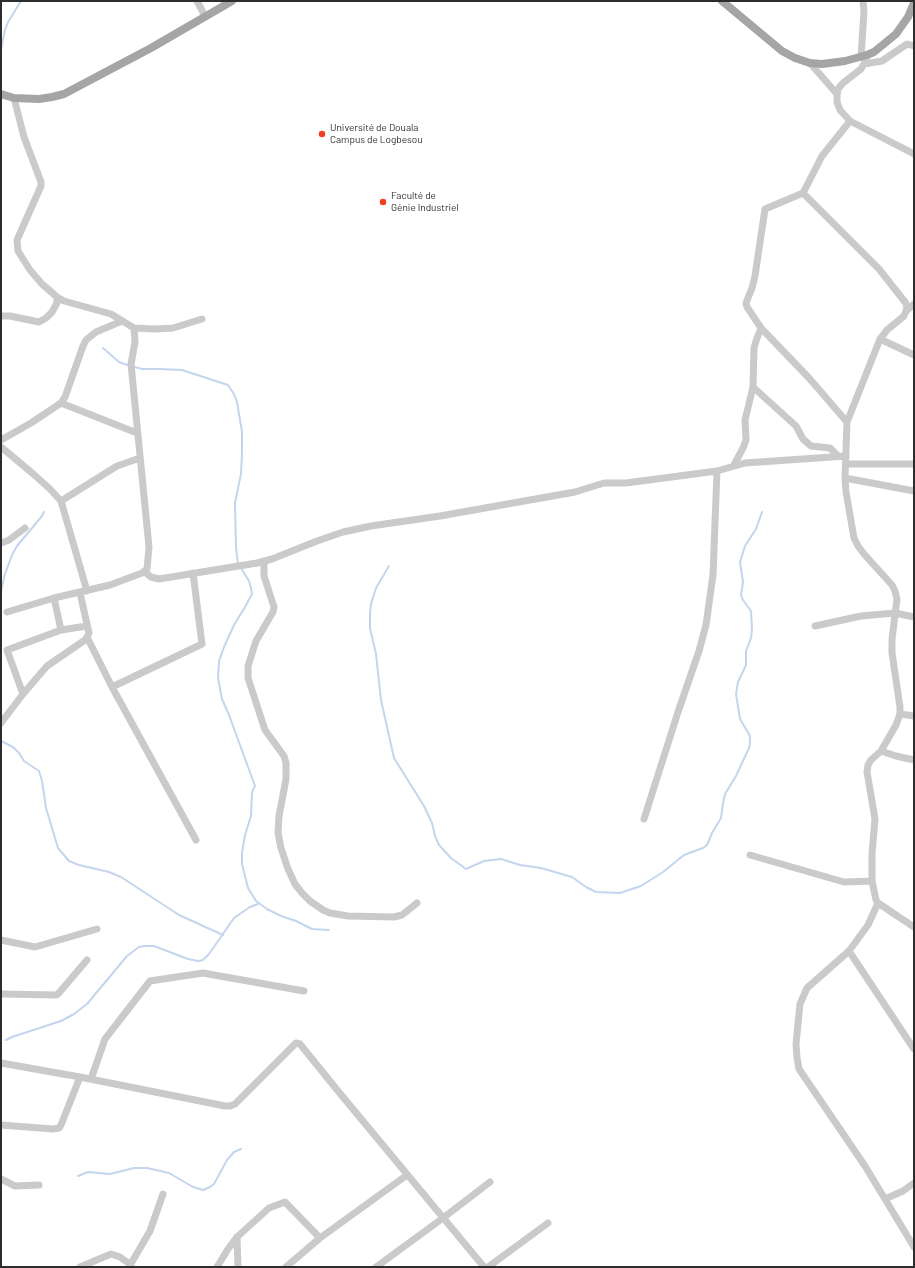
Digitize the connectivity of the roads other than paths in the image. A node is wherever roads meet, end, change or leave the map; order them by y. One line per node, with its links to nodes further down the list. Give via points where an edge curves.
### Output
1 (197, 1): 6 (street)
2 (232, 1): 6 (main road)
3 (722, 1): 9 (main road, via 782,51)
4 (863, 1): 8 (street)
5 (913, 7): 8 (main road, via 896,34)
6 (205, 16): 12 (main road, via 64,94 39,99)
7 (914, 46): 8 (street, via 907,44 882,61)
8 (864, 59): 9 (main road); 11 (street, via 860,69 843,83)
9 (810, 63): 11 (street)
10 (1, 94): 12 (main road)
11 (837, 94): 13 (street, via 840,110)
12 (14, 98): 16 (street, via 24,137 41,182 19,235 18,251 30,270)
13 (850, 122): 14 (street); 15 (street, via 822,156)
14 (914, 154)
15 (803, 193): 18 (street, via 879,269 905,302); 23 (street, via 767,207 764,211 755,276 746,303)
16 (57, 297): 19 (street, via 52,312 39,322); 21 (street, via 111,314)
17 (914, 304): 18 (street)
18 (906, 311): 24 (street)
19 (1, 316)
20 (202, 319): 22 (street, via 173,328)
21 (122, 321): 22 (street); 27 (street, via 96,332 86,340)
22 (134, 328): 29 (street, via 135,342 130,364)
23 (761, 328): 26 (street, via 755,345); 28 (street)
24 (880, 339): 25 (street); 28 (street)
25 (914, 355)
26 (753, 387): 32 (street, via 796,426 803,439 811,446 830,448); 37 (street, via 745,420 745,443)
27 (61, 403): 29 (street); 30 (street)
28 (847, 422): 33 (street)
29 (137, 433): 34 (street)
30 (1, 440)
31 (1, 447): 41 (street, via 32,472)
32 (838, 456): 33 (street); 37 (street)
33 (846, 456): 35 (street)
34 (140, 458): 41 (street, via 117,466); 45 (street, via 149,547)
35 (846, 464): 36 (street); 39 (street)
36 (914, 464)
37 (734, 465): 38 (street)
38 (717, 471): 44 (street, via 626,483 604,483 575,492 371,526 343,532); 63 (street, via 713,575 706,625)
39 (845, 478): 40 (street); 50 (street, via 854,538 864,554 892,585 896,599)
40 (914, 491)
41 (61, 501): 47 (street)
42 (25, 528): 43 (street)
43 (1, 543)
44 (264, 561): 46 (street); 67 (street, via 264,576 274,607 256,641 248,666 248,678 265,730 284,756 286,763 278,833 288,870 302,893 330,913 394,917 402,915)
45 (145, 572): 46 (street, via 159,579); 47 (street)
46 (193, 573): 56 (street, via 202,644)
47 (84, 592): 48 (street); 52 (street)
48 (54, 598): 49 (street); 54 (street)
49 (7, 612)
50 (895, 613): 51 (street); 53 (street, via 861,616); 58 (street, via 892,653)
51 (914, 617)
52 (88, 626): 54 (street); 55 (street)
53 (815, 626)
54 (61, 630): 57 (street, via 7,650)
55 (88, 637): 56 (street); 57 (street, via 47,666)
56 (112, 687): 64 (street)
57 (23, 694): 60 (street)
58 (900, 714): 59 (street); 61 (street)
59 (914, 716)
60 (1, 723)
61 (881, 751): 62 (street); 66 (street, via 868,766 875,819)
62 (914, 760)
63 (644, 819)
64 (196, 840)
65 (750, 855): 66 (street, via 844,882)
66 (872, 881): 68 (street)
67 (417, 903)
68 (878, 904): 69 (street); 72 (street, via 868,925)
69 (914, 927)
70 (97, 929): 71 (street, via 35,947)
71 (1, 940)
72 (849, 951): 76 (street); 87 (street, via 807,988 800,1004 797,1058 799,1069)
73 (87, 960): 75 (street, via 56,995)
74 (304, 991): 79 (street, via 203,973 150,981 105,1039)
75 (1, 994)
76 (914, 1048)
77 (1, 1063): 78 (street)
78 (80, 1077): 79 (street); 80 (street, via 59,1128)
79 (91, 1079): 81 (street, via 230,1106 298,1043)
80 (1, 1125)
81 (408, 1175): 88 (street); 91 (street)
82 (1, 1179): 85 (street, via 15,1186)
83 (490, 1182): 88 (street)
84 (914, 1183): 87 (street)
85 (39, 1185)
86 (163, 1194): 93 (street, via 150,1231)
87 (885, 1199): 92 (street)
88 (443, 1218): 98 (street); 99 (street)
89 (548, 1223): 100 (street)
90 (237, 1237): 91 (street, via 269,1208 285,1202); 95 (street); 96 (street)
91 (320, 1238): 97 (street)
92 (913, 1245)
93 (130, 1266): 94 (street, via 120,1257 111,1254)
94 (80, 1267)
95 (217, 1267)
96 (238, 1267)
97 (286, 1267)
98 (376, 1267)
99 (484, 1267)
100 (488, 1267)

